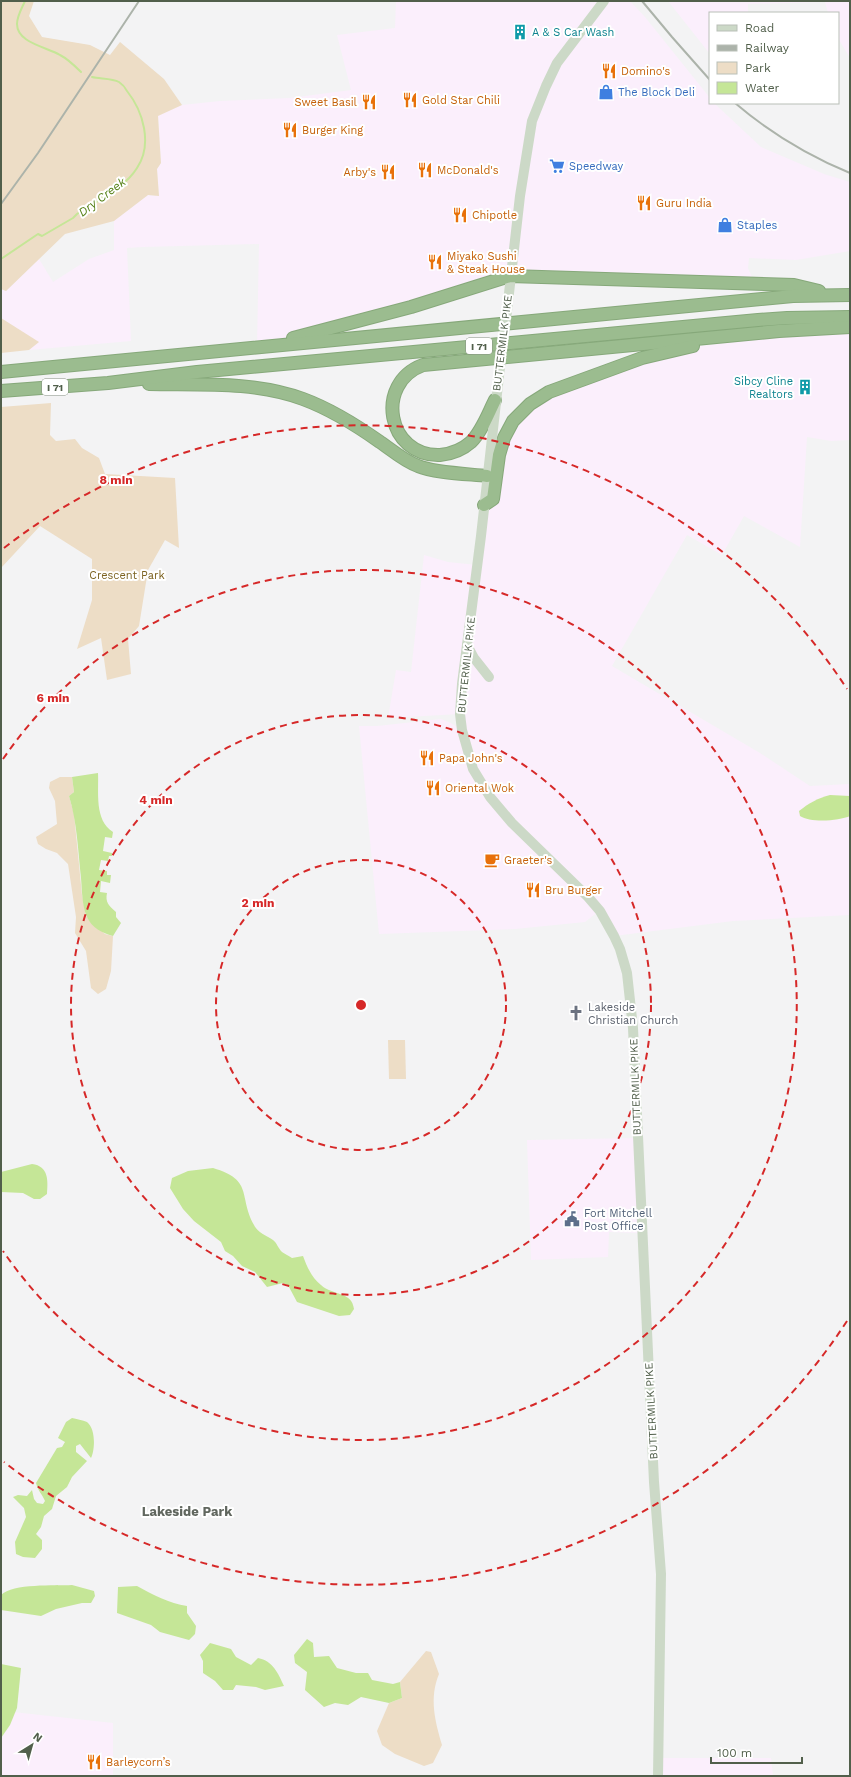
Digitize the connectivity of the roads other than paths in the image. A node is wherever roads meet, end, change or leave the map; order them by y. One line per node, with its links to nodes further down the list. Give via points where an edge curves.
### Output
1 (604, 1): 2 (main road, BUTTERMILK PIKE, via 557,63 538,105 530,131)
2 (510, 276): 3 (highway, via 794,285); 8 (highway, via 411,307); 12 (main road, BUTTERMILK PIKE, bridge)
3 (836, 295): 4 (highway, I 71); 8 (highway, I 71, via 793,296)
4 (850, 295)
5 (850, 317): 10 (highway, I 71, via 750,321 197,372)
6 (850, 327): 12 (highway, via 423,364 401,381 391,408 395,426 406,442 432,455 448,454 465,447 476,436)
7 (850, 332): 14 (highway, via 784,336 679,349 642,358 549,392 530,404 510,427 499,455 493,499)
8 (257, 347): 9 (highway, I 71)
9 (1, 372)
10 (108, 383): 11 (highway, I 71); 13 (highway, via 238,386 285,393 333,412 419,467)
11 (1, 391)
12 (495, 400): 13 (main road, BUTTERMILK PIKE)
13 (487, 476): 14 (main road, BUTTERMILK PIKE)
14 (484, 505): 15 (main road, BUTTERMILK PIKE)
15 (467, 644): 16 (main road); 17 (main road, BUTTERMILK PIKE, via 460,722 473,769 500,811 578,886 600,911 620,949 627,972 633,1028 660,1574)
16 (489, 677)
17 (658, 1776)

